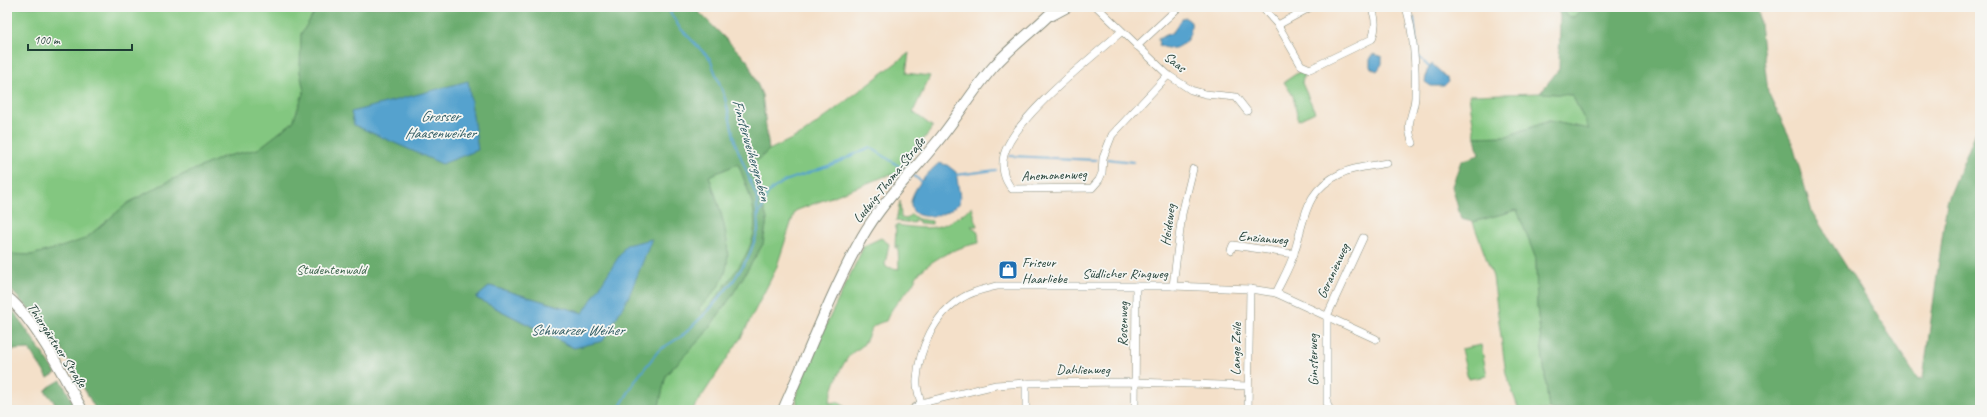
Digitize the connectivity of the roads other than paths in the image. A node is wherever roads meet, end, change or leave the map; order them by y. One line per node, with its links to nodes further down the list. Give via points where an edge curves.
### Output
1 (1057, 7): 10 (street, Ludwig-Thoma-Straße)
2 (1067, 7): 10 (street, Ludwig-Thoma-Straße)
3 (1090, 7): 9 (street, Saas)
4 (1179, 7): 13 (street)
5 (1262, 7): 11 (street)
6 (1311, 7): 11 (street)
7 (1371, 7): 11 (street, via 1375,22 1372,39 1313,69 1301,65)
8 (1406, 7): 16 (street, via 1413,40 1415,99 1409,120)
9 (1097, 8): 12 (street, Saas)
10 (1048, 17): 37 (street, Ludwig-Thoma-Straße, via 1021,39 973,91 938,142 863,236)
11 (1278, 25)
12 (1121, 32): 13 (street, Saas); 14 (street, Anemonenweg, via 1065,80 1022,125 1003,160 1005,181 1012,189 1092,188 1100,180 1103,158 1112,135)
13 (1137, 46): 14 (street, Saas)
14 (1168, 75): 15 (street, Saas, via 1191,90 1236,97)
15 (1247, 111)
16 (1412, 143)
17 (1387, 163): 20 (street, via 1343,172 1324,183)
18 (1193, 170): 25 (street, Heideweg, via 1182,214)
19 (1299, 204): 20 (street)
20 (1306, 206): 23 (street)
21 (1363, 238): 29 (street, Geranienweg)
22 (1231, 250): 23 (street, Enzianweg, via 1232,245)
23 (1294, 254): 27 (street)
24 (1136, 286): 25 (street, Südlicher Ringweg); 31 (street, Rosenweg); 34 (street, Südlicher Ringweg, via 997,286 961,298 946,309 926,341 916,380)
25 (1173, 286): 26 (street, Südlicher Ringweg)
26 (1250, 288): 27 (street, Südlicher Ringweg); 33 (street, Lange Zeile)
27 (1276, 293): 29 (street, Südlicher Ringweg)
28 (7, 297): 36 (street, Thiergärtner Straße, via 45,345)
29 (1327, 316): 30 (street, Südlicher Ringweg); 35 (street, Ginsterweg)
30 (1376, 339)
31 (1135, 382): 32 (street, Dahlienweg); 33 (street, Dahlienweg); 40 (street, Rosenweg)
32 (1026, 383): 34 (street, Dahlienweg, via 996,385); 39 (street)
33 (1248, 386): 41 (street, Lange Zeile)
34 (921, 403): 38 (street)
35 (1327, 408)
36 (82, 410)
37 (784, 410)
38 (912, 410)
39 (1026, 410)
40 (1135, 410)
41 (1248, 410)

